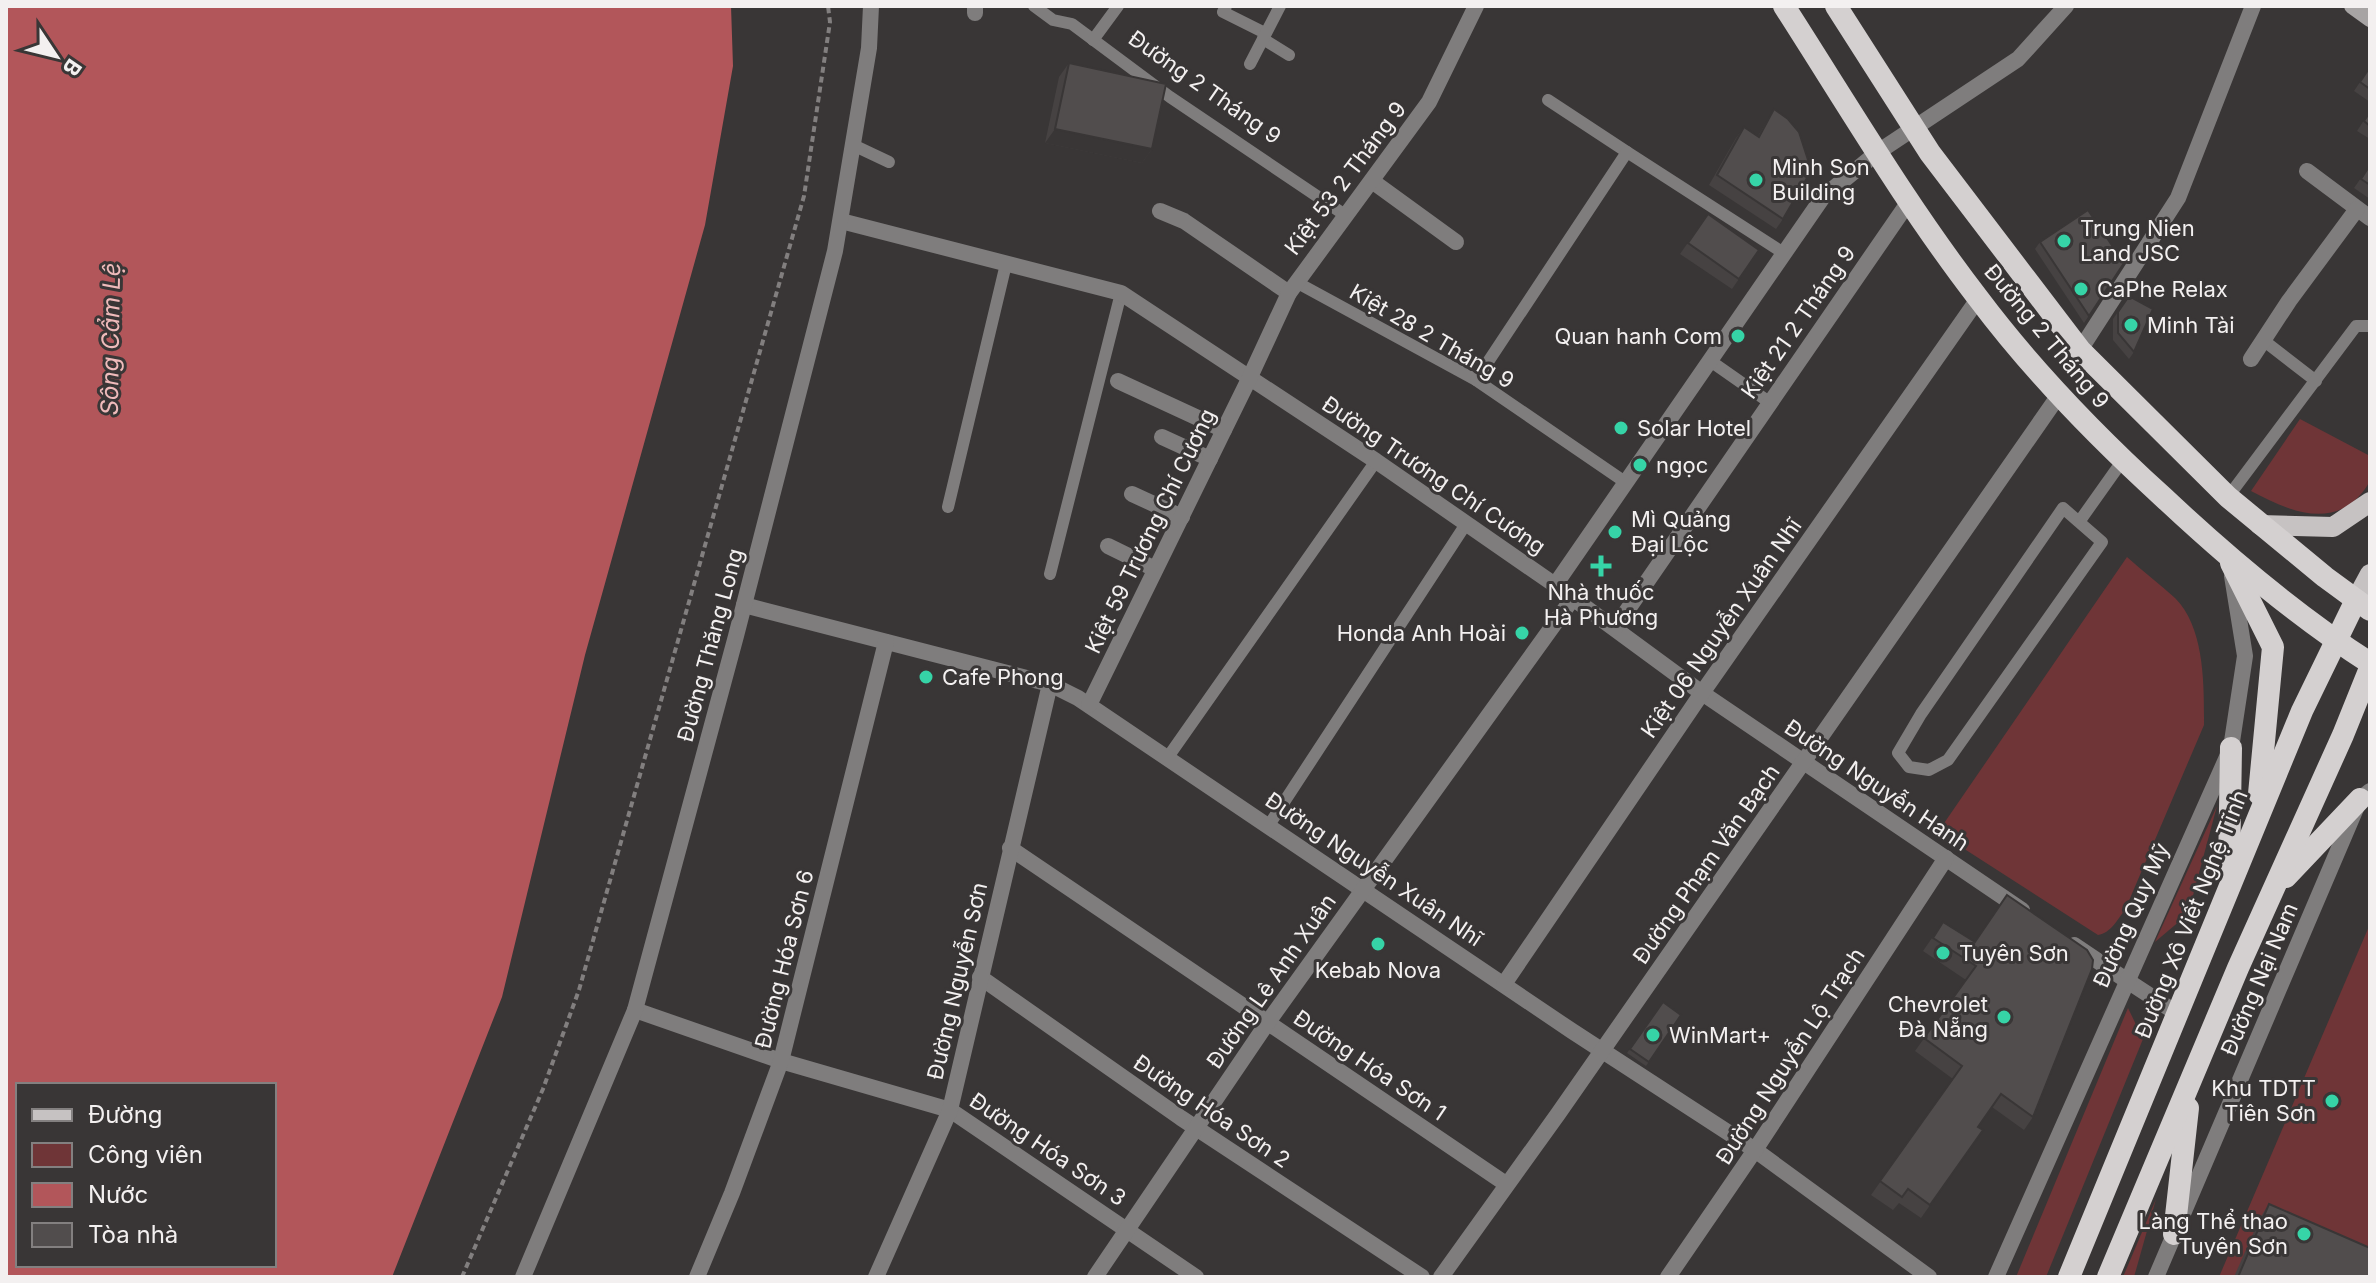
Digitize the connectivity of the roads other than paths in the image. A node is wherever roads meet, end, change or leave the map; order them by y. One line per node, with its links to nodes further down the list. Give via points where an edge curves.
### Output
1 (871, 6): 17 (street, Đường Thăng Long)
2 (1034, 6): 12 (lane, Đường 2 Tháng 9)
3 (1118, 6): 12 (lane)
4 (1226, 6): 11 (lane, via 1223,12)
5 (1280, 6): 11 (lane)
6 (1476, 6): 22 (street, Kiệt 53 2 Tháng 9, via 1429,102)
7 (1784, 6): 19 (highway, Đường 2 Tháng 9)
8 (1836, 6): 16 (highway, Đường 2 Tháng 9)
9 (2066, 6): 16 (street, Đường Trương Chí Cương, via 2018,59)
10 (2253, 6): 36 (street, via 2178,198)
11 (1264, 36): 13 (lane); 14 (lane)
12 (1093, 40): 26 (lane, Đường 2 Tháng 9)
13 (1289, 55)
14 (1250, 64)
15 (1548, 100): 18 (lane)
16 (1914, 129): 19 (street, Đường Trương Chí Cương); 36 (highway, Đường 2 Tháng 9)
17 (853, 145): 20 (lane); 27 (street, Đường Thăng Long)
18 (1627, 152): 29 (lane); 40 (lane)
19 (1878, 152): 23 (highway, Đường 2 Tháng 9); 29 (street, Đường Trương Chí Cương, via 1823,197)
20 (889, 162)
21 (2307, 171): 25 (street)
22 (1372, 181): 26 (street, Kiệt 53 2 Tháng 9); 28 (street)
23 (1910, 200): 33 (highway, Đường 2 Tháng 9); 44 (street, Kiệt 21 2 Tháng 9)
24 (1160, 211): 31 (street)
25 (2364, 213): 35 (street)
26 (1345, 215): 31 (street, Kiệt 53 2 Tháng 9)
27 (841, 221): 30 (street, Đường Trương Chí Cương); 66 (street, Đường Thăng Long)
28 (1456, 242)
29 (1782, 252): 38 (street, Đường Trương Chí Cương)
30 (1006, 264): 32 (street, Đường Trương Chí Cương); 54 (lane)
31 (1292, 287): 39 (street, Kiệt 53 2 Tháng 9); 40 (lane, Kiệt 28 2 Tháng 9)
32 (1121, 293): 39 (street, Đường Trương Chí Cương); 62 (lane)
33 (1978, 299): 43 (highway, Đường 2 Tháng 9); 73 (street, Kiệt 06 Nguyễn Xuân Nhĩ)
34 (2370, 326): 42 (lane, via 2356,326)
35 (2263, 340): 37 (street); 42 (lane)
36 (2080, 350): 52 (highway, Đường 2 Tháng 9)
37 (2251, 359)
38 (1709, 360): 44 (lane); 50 (street, Đường Trương Chí Cương)
39 (1250, 377): 45 (street, Kiệt 59 Trương Chí Cương); 49 (street, Đường Trương Chí Cương)
40 (1476, 380): 50 (lane, Kiệt 28 2 Tháng 9)
41 (1118, 381): 45 (street)
42 (2316, 381): 52 (lane)
43 (2059, 395): 48 (highway, Đường 2 Tháng 9); 77 (street, Đường Phạm Văn Bạch)
44 (1769, 402): 68 (street, Kiệt 21 2 Tháng 9)
45 (1224, 430): 47 (street, Kiệt 59 Trương Chí Cương)
46 (1162, 437): 47 (street)
47 (1210, 459): 55 (street, Kiệt 59 Trương Chí Cương)
48 (2123, 460): 56 (lane); 60 (highway, Đường 2 Tháng 9)
49 (1376, 461): 57 (street, Đường Trương Chí Cương); 76 (lane)
50 (1625, 482): 64 (street, Đường Trương Chí Cương)
51 (1132, 494): 55 (street)
52 (2228, 497): 58 (highway, Đường 2 Tháng 9)
53 (2370, 502): 58 (main road, via 2333,527)
54 (948, 507)
55 (1182, 517): 61 (street, Kiệt 59 Trương Chí Cương)
56 (2079, 522): 56 (lane, via 2102,542 1948,760 1929,770 1909,767 1898,753 1921,714 2063,508)
57 (1466, 524): 64 (street, Đường Trương Chí Cương); 80 (lane)
58 (2260, 525): 67 (highway, Đường 2 Tháng 9)
59 (1108, 546): 61 (street)
60 (2229, 559): 69 (highway, Đường 2 Tháng 9); 75 (street, Đường Quy Mỹ, via 2245,656); 79 (highway, via 2273,647)
61 (1155, 569): 74 (street, Kiệt 59 Trương Chí Cương)
62 (1050, 574)
63 (2370, 574): 67 (main road, Đường Xô Viết Nghệ Tĩnh)
64 (1555, 585): 65 (street, Đường Nguyễn Hanh)
65 (1573, 598): 68 (street, Đường Nguyễn Hanh); 84 (street, Đường Lê Anh Xuân)
66 (744, 605): 70 (street, Đường Nguyễn Xuân Nhĩ); 91 (street, Đường Thăng Long)
67 (2363, 605): 69 (highway, Đường Xô Viết Nghệ Tĩnh)
68 (1615, 628): 73 (street, Đường Nguyễn Hanh)
69 (2336, 641): 71 (highway, Đường 2 Tháng 9); 79 (highway, Đường Xô Viết Nghệ Tĩnh)
70 (886, 642): 72 (street, Đường Nguyễn Xuân Nhĩ); 95 (street, Đường Hóa Sơn 6)
71 (2370, 665): 85 (highway)
72 (1050, 684): 74 (street, Đường Nguyễn Xuân Nhĩ); 81 (street, Đường Nguyễn Sơn)
73 (1702, 693): 77 (street, Đường Nguyễn Hanh); 90 (street, Kiệt 06 Nguyễn Xuân Nhĩ)
74 (1089, 705): 76 (street, Đường Nguyễn Xuân Nhĩ)
75 (2231, 748): 83 (highway); 89 (street, Đường Quy Mỹ)
76 (1168, 757): 80 (street, Đường Nguyễn Xuân Nhĩ)
77 (1804, 762): 82 (street, Đường Nguyễn Hanh); 94 (street, Đường Phạm Văn Bạch)
78 (2365, 795): 85 (highway); 102 (street, Đường Nại Nam)
79 (2257, 820): 83 (highway, Đường Xô Viết Nghệ Tĩnh)
80 (1269, 825): 84 (street, Đường Nguyễn Xuân Nhĩ)
81 (1010, 848): 88 (street, Đường Nguyễn Sơn); 93 (street, Đường Hóa Sơn 1)
82 (1946, 858): 86 (street, Đường Nguyễn Hanh); 99 (street, Đường Nguyễn Lộ Trạch)
83 (2229, 883): 92 (highway, Đường Xô Viết Nghệ Tĩnh)
84 (1363, 889): 90 (street, Đường Nguyễn Xuân Nhĩ); 93 (street, Đường Lê Anh Xuân)
85 (2274, 890): 96 (highway)
86 (2036, 919)
87 (2062, 937): 89 (street)
88 (980, 977): 97 (street, Đường Nguyễn Sơn); 98 (street, Đường Hóa Sơn 2)
89 (2126, 980): 92 (street); 112 (street, Đường Quy Mỹ)
90 (1504, 984): 94 (street, Đường Nguyễn Xuân Nhĩ)
91 (635, 1010): 95 (street, Đường Hóa Sơn 3); 103 (street, Đường Thăng Long)
92 (2178, 1014): 113 (highway, Đường Xô Viết Nghệ Tĩnh)
93 (1268, 1022): 98 (street, Đường Lê Anh Xuân); 100 (street, Đường Hóa Sơn 1)
94 (1601, 1051): 99 (street, Đường Nguyễn Xuân Nhĩ); 100 (street, Đường Phạm Văn Bạch)
95 (781, 1061): 97 (street, Đường Hóa Sơn 3); 104 (street, Đường Hóa Sơn 6)
96 (2191, 1082): 102 (highway); 114 (highway)
97 (950, 1110): 101 (street, Đường Hóa Sơn 3); 105 (street, Đường Nguyễn Sơn)
98 (1196, 1128): 101 (street, Đường Lê Anh Xuân); 108 (street, Đường Hóa Sơn 2)
99 (1755, 1150): 110 (street, Đường Nguyễn Lộ Trạch); 111 (street, Đường Nguyễn Xuân Nhĩ)
100 (1506, 1184): 109 (street, Đường Phạm Văn Bạch)
101 (1128, 1229): 106 (street, Đường Lê Anh Xuân); 107 (street, Đường Hóa Sơn 3)
102 (2174, 1234): 115 (street, Đường Nại Nam)
103 (523, 1277)
104 (697, 1277)
105 (876, 1277)
106 (1095, 1277)
107 (1196, 1277)
108 (1422, 1277)
109 (1441, 1277)
110 (1668, 1277)
111 (1929, 1277)
112 (1996, 1277)
113 (2069, 1277)
114 (2108, 1277)
115 (2156, 1277)

